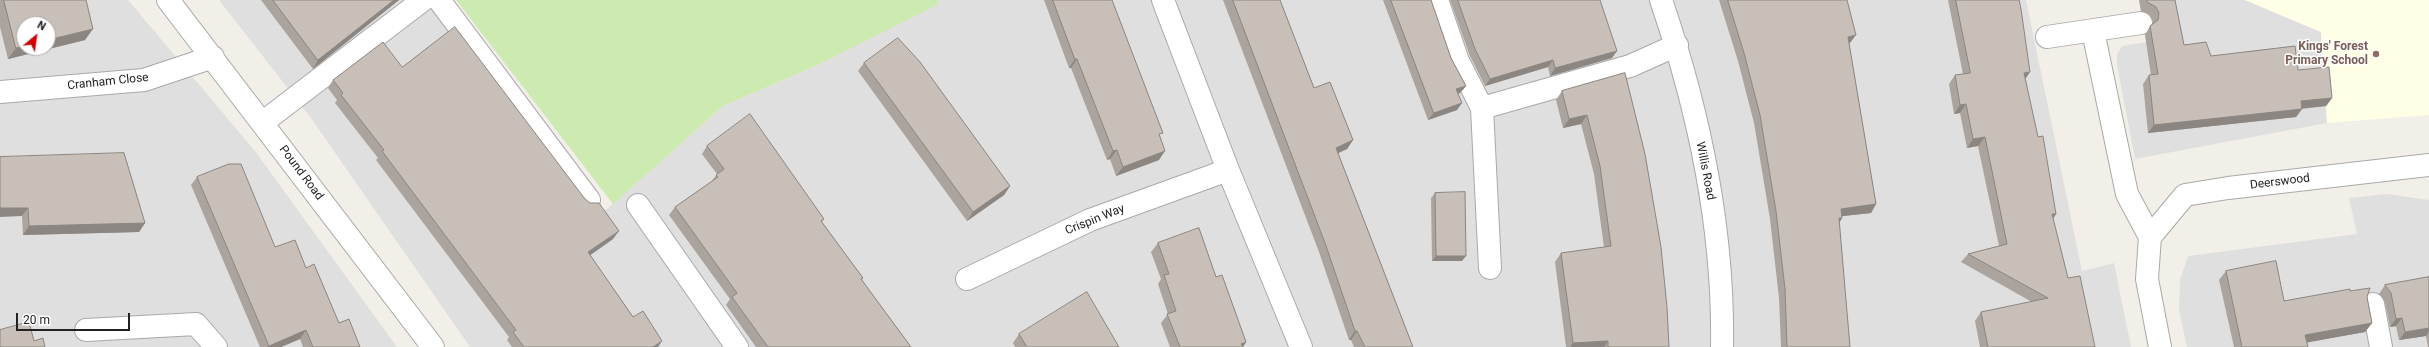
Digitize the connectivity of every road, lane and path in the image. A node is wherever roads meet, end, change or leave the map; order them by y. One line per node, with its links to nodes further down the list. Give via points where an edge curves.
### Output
1 (168, 0): 11 (street, Pound Road)
2 (423, 0): 14 (street)
3 (439, 0): 17 (street)
4 (1163, 0): 16 (street)
5 (1436, 0): 13 (street, via 1458,61)
6 (1661, 0): 10 (street, Willis Road)
7 (2141, 23): 8 (street)
8 (2094, 31): 9 (street); 19 (street, via 2127,194)
9 (2047, 37)
10 (1677, 45): 13 (street, via 1630,66); 28 (street, Willis Road, via 1710,187 1723,314)
11 (213, 57): 12 (street, Cranham Close, via 144,80); 14 (street, Pound Road)
12 (0, 92)
13 (1482, 108): 20 (street)
14 (262, 123): 25 (street, Pound Road)
15 (2429, 165): 19 (street, Deerswood, via 2185,195)
16 (1228, 170): 21 (street, Crispin Way, via 1090,220); 27 (street)
17 (589, 200)
18 (638, 205): 26 (street)
19 (2150, 238): 29 (street, via 2147,279)
20 (1490, 268)
21 (967, 279)
22 (2373, 304): 30 (street)
23 (86, 330): 24 (street, via 196,324)
24 (216, 347)
25 (433, 347)
26 (737, 347)
27 (1301, 347)
28 (1722, 347)
29 (2160, 347)
30 (2381, 347)

